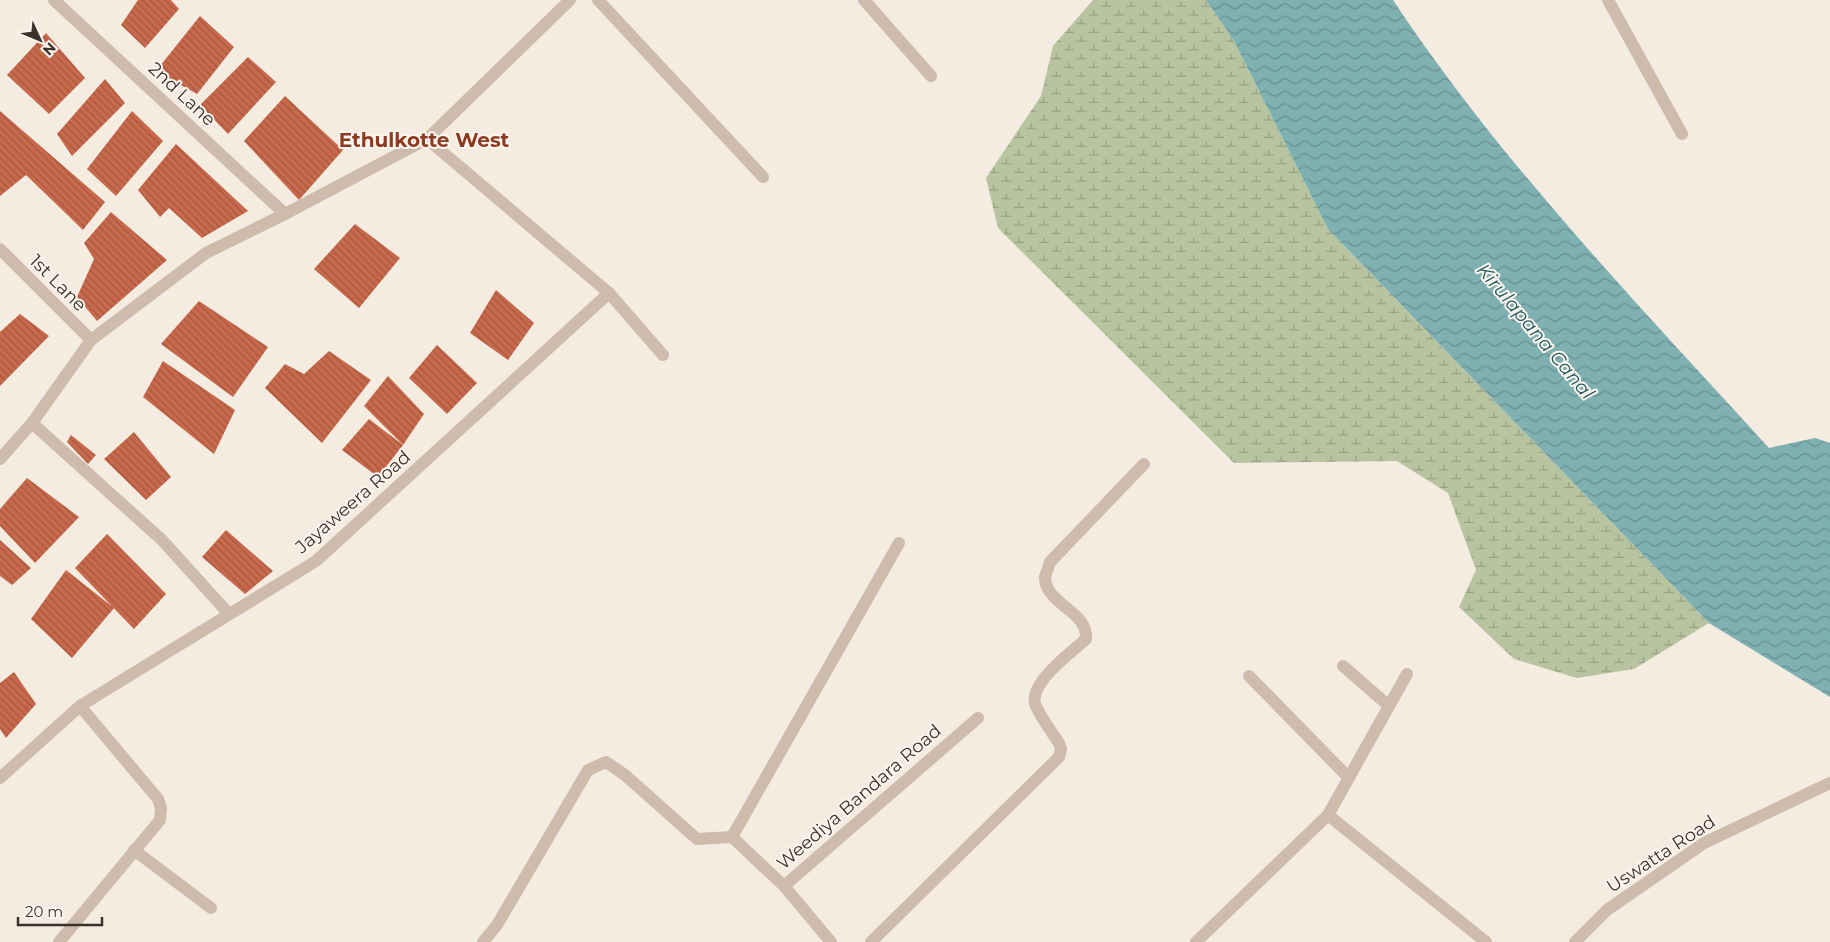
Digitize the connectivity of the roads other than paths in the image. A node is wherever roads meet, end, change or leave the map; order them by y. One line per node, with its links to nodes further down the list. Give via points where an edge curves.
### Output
1 (54, 0): 10 (street, 2nd Lane)
2 (570, 0): 8 (street)
3 (598, 0): 9 (street)
4 (864, 0): 6 (street)
5 (1608, 0): 7 (street)
6 (931, 76)
7 (1682, 134)
8 (427, 139): 10 (street); 12 (street)
9 (763, 176)
10 (285, 214): 13 (street, via 206,253)
11 (0, 249): 13 (street, 1st Lane)
12 (609, 293): 14 (street); 19 (street, Jayaweera Road, via 316,561)
13 (91, 340): 15 (street)
14 (664, 355)
15 (32, 423): 16 (street); 19 (street, via 162,540)
16 (0, 459)
17 (1144, 464): 37 (street, via 1050,562 1045,577 1049,592 1083,623 1086,630 1086,639 1043,678 1036,691 1035,703 1059,743 1059,757)
18 (899, 543): 30 (street)
19 (229, 614): 23 (street, Jayaweera Road)
20 (1343, 666): 24 (street)
21 (1407, 674): 24 (street)
22 (1249, 676): 27 (street)
23 (80, 706): 26 (street, Jayaweera Road); 31 (street, via 158,799 160,820)
24 (1389, 706): 27 (street)
25 (978, 718): 32 (street, Weediya Bandara Road)
26 (0, 778)
27 (1349, 778): 29 (street)
28 (1830, 783): 40 (street, Uswatta Road, via 1704,843 1607,910)
29 (1328, 816): 38 (street); 39 (street)
30 (732, 838): 32 (street, Weediya Bandara Road); 35 (street, via 697,839 606,762 588,770 497,925)
31 (134, 850): 33 (street); 34 (street)
32 (784, 886): 36 (street)
33 (211, 908)
34 (59, 942)
35 (483, 942)
36 (831, 942)
37 (871, 942)
38 (1196, 942)
39 (1486, 942)
40 (1575, 942)

